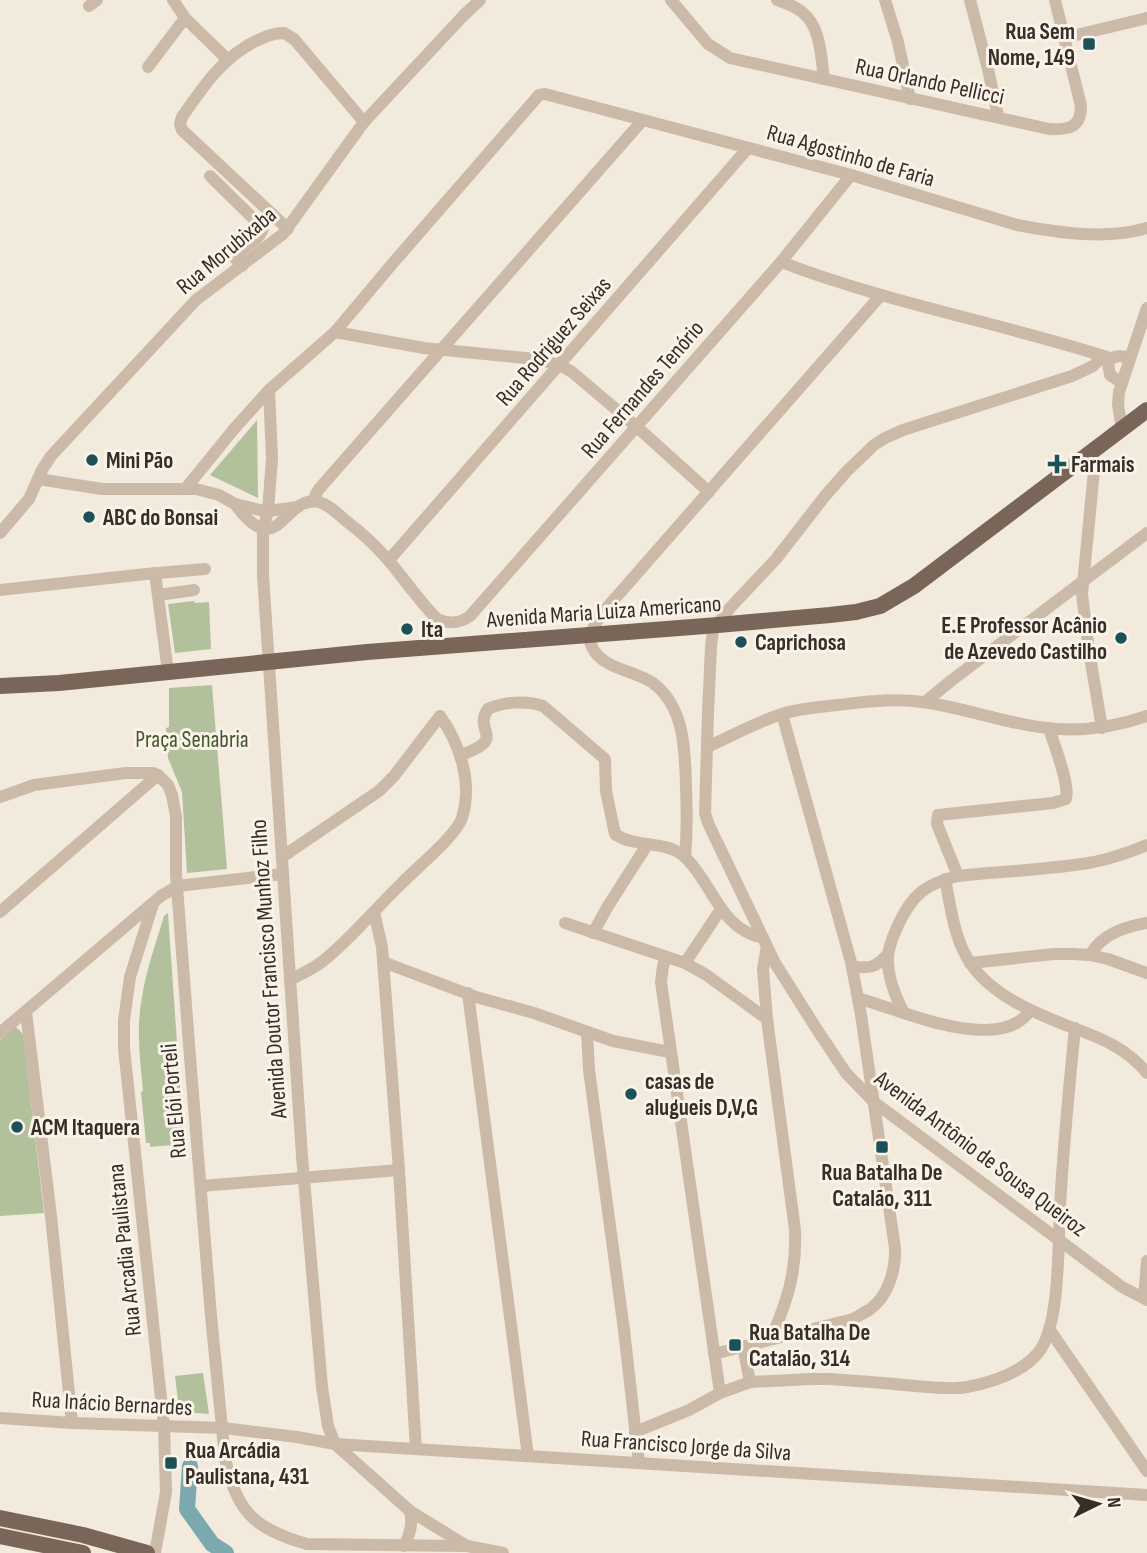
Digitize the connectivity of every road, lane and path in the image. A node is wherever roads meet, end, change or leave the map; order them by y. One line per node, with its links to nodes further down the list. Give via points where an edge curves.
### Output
1 (173, 0): 8 (street)
2 (480, 0): 17 (street, Rua Morubixaba)
3 (671, 0): 13 (street, Rua Orlando Pellicci, via 708,44 730,58)
4 (777, 0): 13 (street, via 803,12 811,22)
5 (885, 0): 14 (street)
6 (970, 0): 15 (street)
7 (1055, 0): 10 (street, Rua Orlando Pellicci)
8 (185, 18): 11 (street); 12 (street)
9 (1147, 18): 10 (street)
10 (1064, 38): 15 (street, Rua Orlando Pellicci, via 1081,106 1079,121 1057,130)
11 (228, 60): 17 (street, via 272,34 289,34); 22 (street, via 209,79 180,127)
12 (148, 66)
13 (824, 79): 14 (street, Rua Orlando Pellicci)
14 (910, 99): 15 (street, Rua Orlando Pellicci)
15 (998, 116)
16 (642, 121): 18 (street, Rua Agostinho de Faria); 27 (street, Rua Agostinho de Faria, via 545,94 536,96); 28 (street)
17 (364, 122): 22 (street, Rua Morubixaba)
18 (748, 148): 19 (street, Rua Agostinho de Faria); 31 (street, Rua Rodriguez Seixas)
19 (851, 175): 21 (street, Rua Agostinho de Faria, via 1017,225 1097,235); 23 (street, Rua Fernandes Tenório)
20 (210, 176): 24 (street, via 263,228 260,236 237,254)
21 (1147, 228)
22 (288, 229): 24 (street, Rua Morubixaba)
23 (781, 262): 25 (street); 35 (street, Rua Fernandes Tenório)
24 (242, 266): 38 (street, Rua Morubixaba, via 196,300 51,456)
25 (881, 295): 29 (street); 40 (street)
26 (1147, 308): 30 (street)
27 (335, 332): 28 (street); 33 (street)
28 (442, 349): 31 (street); 41 (street, via 319,489)
29 (1107, 357): 30 (street); 32 (street, via 1108,371); 55 (street, via 1072,376 903,430 874,445 825,496)
30 (1130, 357): 32 (street)
31 (560, 365): 35 (street); 48 (street, Rua Rodriguez Seixas)
32 (1122, 383): 36 (street, via 1118,405)
33 (269, 390): 39 (street); 44 (street, Avenida Doutor Francisco Munhoz Filho, via 272,458)
34 (1147, 410): 36 (main road, Avenida Maria Luiza Americano)
35 (637, 427): 40 (street); 48 (street, Rua Fernandes Tenório, via 470,616 458,622 437,619)
36 (1122, 429): 37 (main road, Avenida Maria Luiza Americano)
37 (1091, 454): 51 (street, via 1094,471); 55 (main road, Avenida Maria Luiza Americano, via 914,586 880,606)
38 (38, 479): 39 (street, via 102,489); 46 (street, Rua Morubixaba, via 29,499)
39 (186, 488): 42 (street)
40 (709, 492): 56 (street, via 604,611)
41 (314, 502): 43 (street); 48 (street, via 327,506 362,533)
42 (235, 504): 44 (street); 45 (street, via 248,521)
43 (299, 507): 44 (street); 45 (street, via 274,527)
44 (268, 511): 45 (street, Avenida Doutor Francisco Munhoz Filho)
45 (264, 529): 57 (street, Avenida Doutor Francisco Munhoz Filho)
46 (0, 533)
47 (1147, 533): 51 (street)
48 (388, 561)
49 (205, 569): 50 (street)
50 (155, 573): 52 (street); 54 (street)
51 (1083, 581): 60 (street); 64 (street)
52 (0, 590)
53 (194, 590): 54 (street)
54 (158, 595): 58 (street)
55 (718, 625): 56 (main road, Avenida Maria Luiza Americano); 65 (street, Avenida Antônio de Sousa Queiroz, via 711,647)
56 (590, 635): 57 (main road, Avenida Maria Luiza Americano); 72 (street, via 595,653 653,683 678,718 686,759)
57 (268, 661): 58 (main road, Avenida Maria Luiza Americano); 71 (street, Avenida Doutor Francisco Munhoz Filho)
58 (168, 672): 59 (main road, Avenida Maria Luiza Americano)
59 (0, 687)
60 (925, 702): 61 (street, via 870,702); 63 (street)
61 (782, 714): 65 (street); 90 (street)
62 (1147, 716): 64 (street)
63 (1049, 728): 64 (street); 74 (street, via 1068,796 1053,803 938,814)
64 (1102, 728)
65 (707, 747): 83 (street, Avenida Antônio de Sousa Queiroz, via 706,817)
66 (461, 755): 69 (street, via 485,743 488,709 511,703 543,706 605,759 615,834); 71 (street, via 440,716 379,791); 79 (street, via 465,796 461,821)
67 (159, 775): 68 (street, via 126,773 34,785); 75 (street, Rua Elói Porteli, via 175,806); 78 (street)
68 (0, 797)
69 (647, 845): 72 (street, via 671,848); 82 (street)
70 (1147, 845): 74 (street, via 1094,862)
71 (282, 857): 73 (street, Avenida Doutor Francisco Munhoz Filho)
72 (685, 857): 77 (street)
73 (283, 874): 75 (street); 92 (street, Avenida Doutor Francisco Munhoz Filho)
74 (951, 878): 84 (street, via 915,896 906,907); 89 (street, via 955,925)
75 (178, 886): 76 (street); 107 (street, Rua Elói Porteli)
76 (153, 904): 96 (street); 119 (street, Rua Arcadia Paulistana, via 130,977 124,1051)
77 (721, 909): 83 (street, via 736,927); 88 (street)
78 (0, 912)
79 (374, 912): 87 (street); 92 (street, via 323,960)
80 (565, 923): 82 (street)
81 (1147, 923): 85 (street, via 1103,938)
82 (593, 933): 86 (street)
83 (765, 942): 98 (street); 104 (street, Avenida Antônio de Sousa Queiroz, via 831,1052)
84 (888, 954): 90 (street, via 874,967); 97 (street)
85 (1090, 955): 89 (street); 91 (street)
86 (666, 957): 88 (street); 102 (street, via 661,982)
87 (383, 962): 93 (street); 105 (street)
88 (685, 963): 98 (street)
89 (970, 963): 95 (street, via 989,983)
90 (852, 967): 94 (street)
91 (1147, 973)
92 (290, 980): 106 (street, Avenida Doutor Francisco Munhoz Filho)
93 (468, 993): 100 (street); 124 (street)
94 (858, 998): 97 (street); 104 (street)
95 (1030, 1011): 97 (street, via 1018,1022 993,1029 949,1026); 99 (street)
96 (26, 1012): 101 (street); 118 (street)
97 (904, 1013)
98 (767, 1019): 112 (street, via 796,1249 792,1279)
99 (1075, 1028): 103 (street, via 1122,1049); 108 (street)
100 (587, 1032): 102 (street); 121 (street)
101 (0, 1033)
102 (670, 1052): 114 (street)
103 (1147, 1073)
104 (874, 1102): 108 (street, Avenida Antônio de Sousa Queiroz); 112 (street, via 895,1248 892,1277 877,1303 853,1319)
105 (399, 1170): 106 (street); 123 (street)
106 (304, 1176): 107 (street); 122 (street, Avenida Doutor Francisco Munhoz Filho, via 322,1387)
107 (201, 1185): 120 (street, Rua Elói Porteli)
108 (1058, 1240): 110 (street, Avenida Antônio de Sousa Queiroz); 111 (street)
109 (1147, 1261): 110 (street)
110 (1145, 1299)
111 (1049, 1329): 115 (street, via 1029,1362 1006,1375 964,1388 820,1379); 126 (street)
112 (772, 1339): 113 (street)
113 (743, 1346): 114 (street); 115 (street)
114 (713, 1354): 116 (street)
115 (750, 1382): 116 (street)
116 (720, 1393): 121 (street)
117 (0, 1418): 118 (street, Rua Inácio Bernardes)
118 (72, 1423): 119 (street, Rua Inácio Bernardes)
119 (164, 1427): 120 (street, Rua Inácio Bernardes); 136 (street, Rua Arcadia Paulistana, via 166,1492)
120 (223, 1428): 122 (street, Rua Francisco Jorge da Silva); 132 (street, Rua Elói Porteli, via 232,1486 244,1510 264,1527 307,1544)
121 (635, 1432): 125 (street)
122 (335, 1444): 123 (street, Rua Francisco Jorge da Silva); 128 (street)
123 (416, 1449): 124 (street, Rua Francisco Jorge da Silva)
124 (528, 1456): 125 (street, Rua Francisco Jorge da Silva)
125 (639, 1463): 127 (street, Rua Francisco Jorge da Silva)
126 (1147, 1471)
127 (1147, 1495)
128 (410, 1511): 132 (street, via 411,1529); 133 (street)
129 (0, 1518): 130 (main road)
130 (77, 1534): 134 (main road); 135 (main road)
131 (0, 1536): 134 (main road)
132 (404, 1546): 133 (street, Rua Elói Porteli)
133 (467, 1546): 137 (street)
134 (75, 1552)
135 (147, 1553)
136 (155, 1553)
137 (503, 1553)

